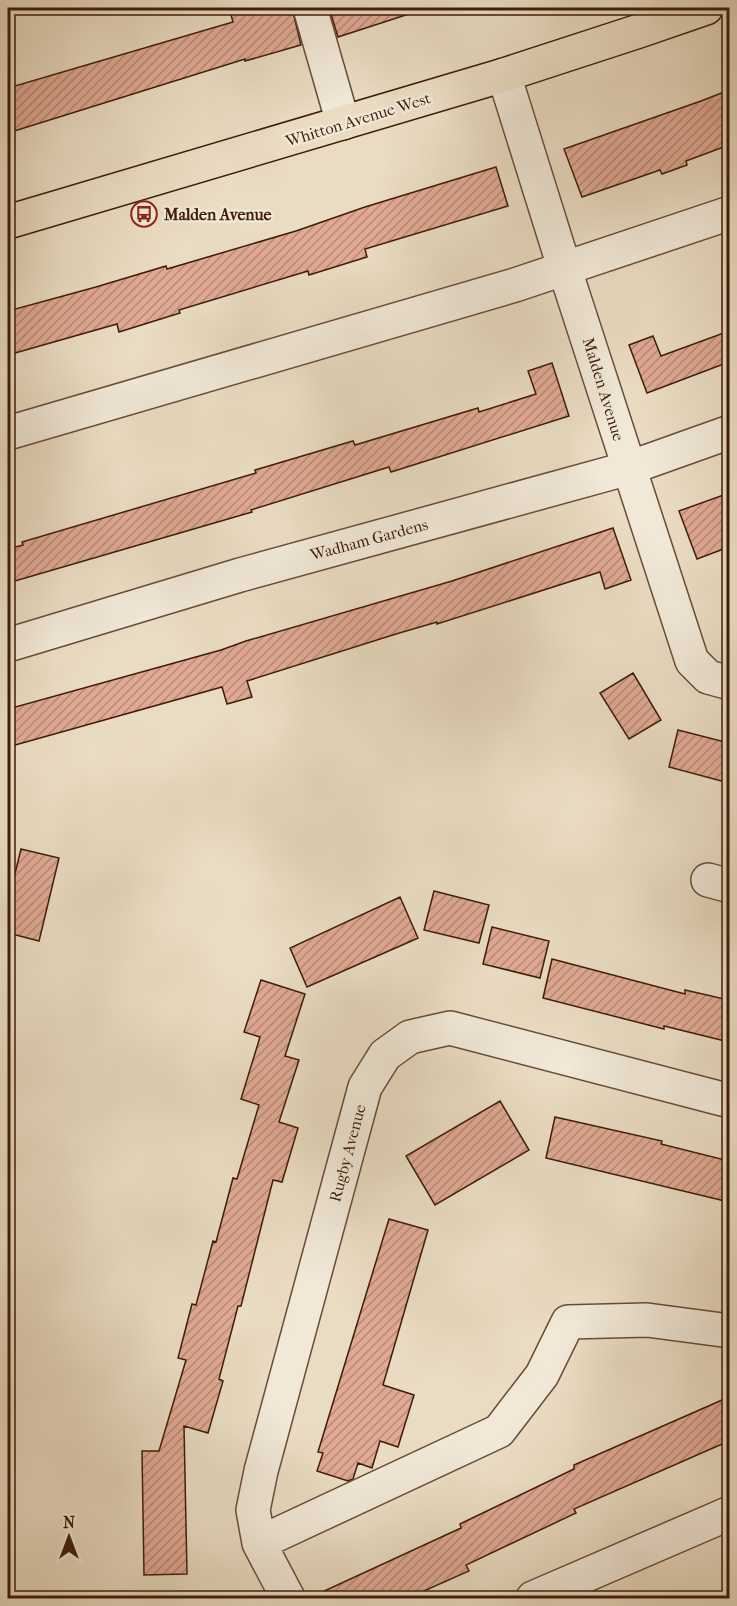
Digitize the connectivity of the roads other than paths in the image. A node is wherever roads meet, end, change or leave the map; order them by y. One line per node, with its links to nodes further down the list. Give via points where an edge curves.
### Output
1 (310, 8): 4 (street)
2 (706, 8): 3 (main road, Whitton Avenue West)
3 (504, 75): 4 (main road, Whitton Avenue West); 7 (street, Malden Avenue)
4 (343, 123): 6 (main road, Whitton Avenue West)
5 (729, 213): 7 (street)
6 (8, 222)
7 (565, 270): 9 (street); 10 (street, Malden Avenue)
8 (729, 432): 10 (street, Wadham Gardens)
9 (8, 433)
10 (629, 468): 11 (street, Wadham Gardens, via 240,575); 12 (street, Malden Avenue, via 692,661 708,677)
11 (8, 645)
12 (729, 683)
13 (729, 1101): 16 (street, Rugby Avenue, via 450,1028 410,1037 385,1055 365,1087 261,1472 253,1510)
14 (729, 1331): 16 (street, via 647,1320 568,1322 542,1375 500,1431)
15 (729, 1513): 18 (street)
16 (259, 1543): 17 (street, Rugby Avenue)
17 (288, 1599)
18 (533, 1599)

